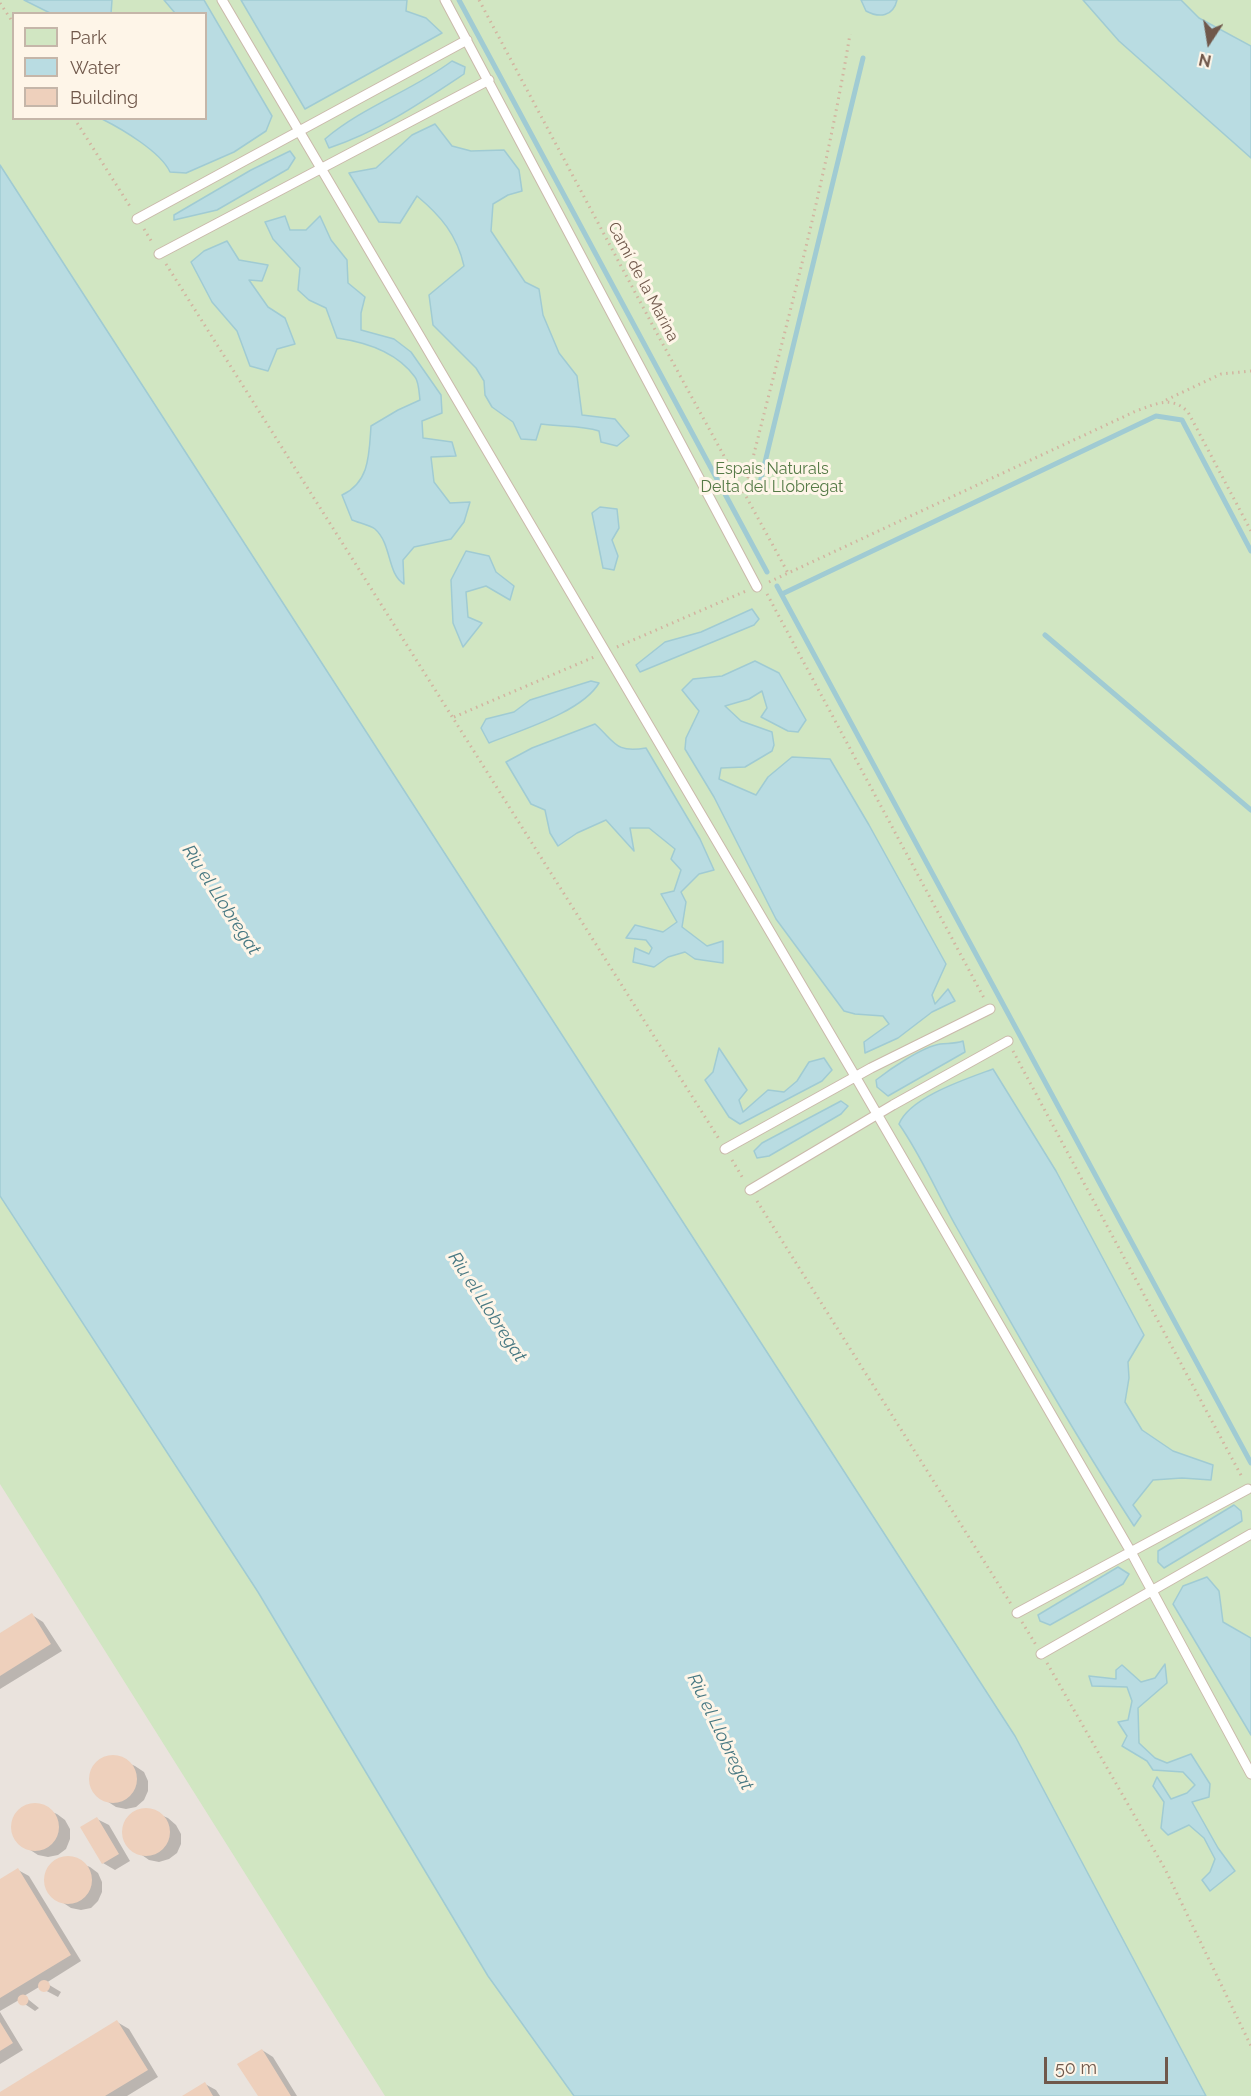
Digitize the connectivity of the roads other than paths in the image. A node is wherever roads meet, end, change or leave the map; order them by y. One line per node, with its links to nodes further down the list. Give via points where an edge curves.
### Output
1 (222, 0): 5 (lane)
2 (445, 0): 3 (lane)
3 (467, 40): 4 (lane); 5 (lane)
4 (489, 80): 6 (lane); 9 (lane)
5 (299, 131): 6 (lane); 7 (lane)
6 (322, 170): 8 (lane); 12 (lane)
7 (137, 219)
8 (159, 254)
9 (757, 587)
10 (990, 1009): 12 (lane)
11 (1008, 1041): 13 (lane)
12 (855, 1076): 13 (lane); 14 (lane)
13 (877, 1114): 15 (lane); 18 (lane)
14 (725, 1149)
15 (750, 1190)
16 (1248, 1489): 18 (lane)
17 (1251, 1534): 19 (lane)
18 (1131, 1552): 19 (lane); 20 (lane)
19 (1151, 1591): 21 (lane); 22 (lane)
20 (1017, 1614)
21 (1041, 1654)
22 (1251, 1774)

